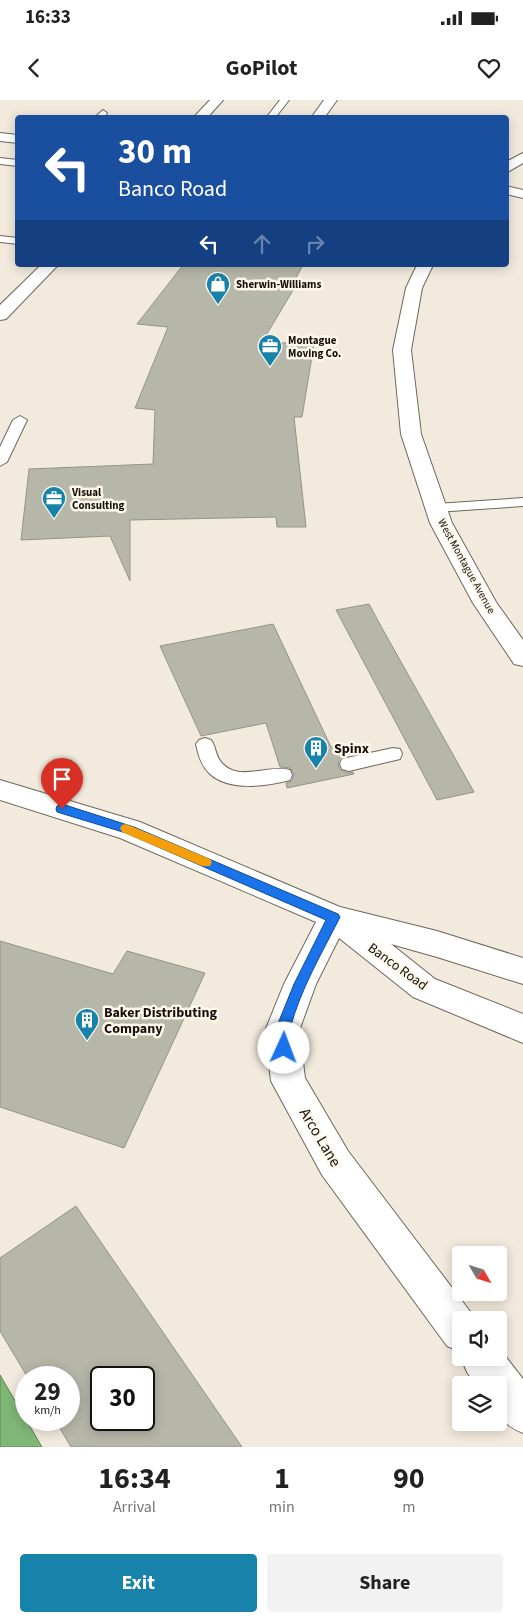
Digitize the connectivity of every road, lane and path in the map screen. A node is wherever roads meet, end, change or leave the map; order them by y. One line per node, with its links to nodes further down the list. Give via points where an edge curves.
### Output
1 (216, 100): 4 (street)
2 (285, 100): 5 (lane)
3 (331, 100): 6 (street)
4 (202, 115)
5 (272, 115)
6 (319, 115)
7 (0, 137): 8 (street)
8 (15, 139)
9 (523, 157): 12 (street)
10 (0, 162): 11 (lane)
11 (15, 163)
12 (509, 167)
13 (509, 191): 14 (street)
14 (523, 194)
15 (0, 239): 16 (lane)
16 (15, 241)
17 (48, 267): 19 (street)
18 (424, 267): 23 (street, West Montague Avenue, via 414,288 402,350 411,434)
19 (0, 315)
20 (20, 420): 21 (lane)
21 (1, 456)
22 (523, 502): 23 (lane)
23 (436, 508): 24 (street, West Montague Avenue, via 485,603)
24 (523, 658)
25 (205, 744): 28 (lane, via 212,765 224,774 243,780)
26 (393, 754): 27 (lane)
27 (349, 764)
28 (283, 775)
29 (0, 790): 30 (street, Banco Road, via 130,830)
30 (334, 917): 31 (street, Banco Road); 32 (street, Banco Road, via 424,988); 33 (street, Arco Lane, via 300,984 282,1031 288,1081 335,1163)
31 (523, 971)
32 (523, 1029)
33 (452, 1320)
34 (487, 1366): 35 (street)
35 (523, 1412)

